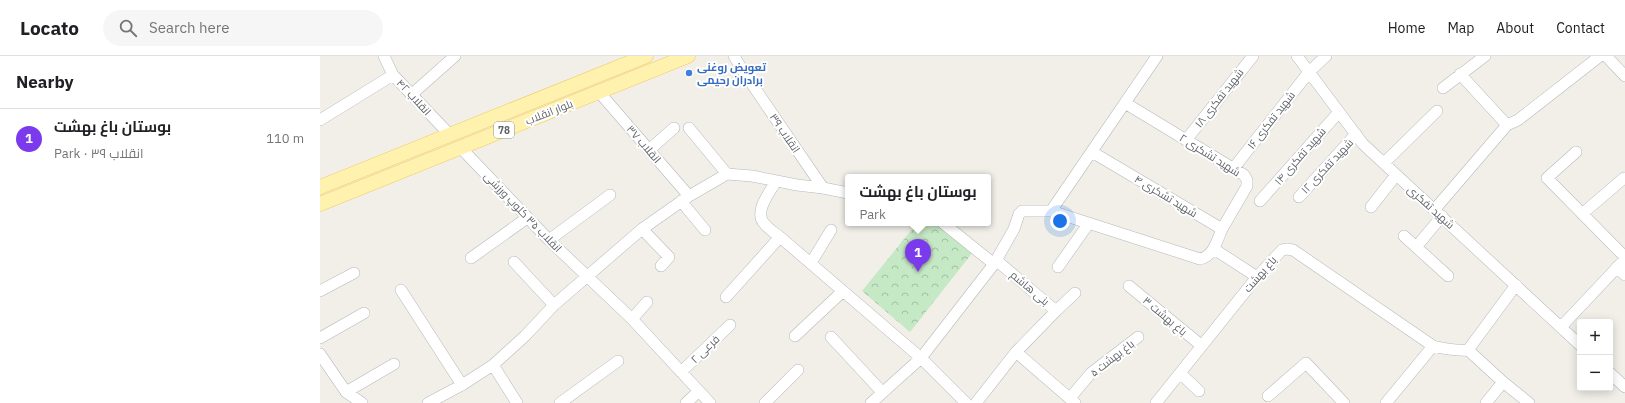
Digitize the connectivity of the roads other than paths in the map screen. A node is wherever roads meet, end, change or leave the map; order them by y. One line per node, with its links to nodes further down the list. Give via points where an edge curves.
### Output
1 (384, 56): 16 (street)
2 (455, 56): 21 (street)
3 (646, 56): 13 (main road, بلوار انقلاب / 78)
4 (688, 56): 20 (main road, بلوار انقلاب / 78)
5 (734, 56): 46 (street, انقلاب ۳۹)
6 (1157, 56): 23 (street)
7 (1253, 56): 34 (street, شهید تفکری ۱۸)
8 (1297, 56): 14 (street, شهید تفکری)
9 (1326, 56): 14 (street, شهید تفکری ۱۶)
10 (1485, 56): 15 (street)
11 (1600, 56): 29 (street, via 1518,120)
12 (1606, 56): 17 (street)
13 (629, 59): 19 (main road, بلوار انقلاب / 78)
14 (1309, 72): 26 (street, شهید تفکری); 40 (street, شهید تفکری ۱۶)
15 (1460, 74): 18 (street); 29 (street)
16 (393, 75): 21 (street, انقلاب ۴۲); 28 (street, انقلاب ۴۲)
17 (1625, 76)
18 (1443, 88)
19 (562, 90): 22 (main road, بلوار انقلاب / 78); 24 (main road, via 555,99 557,103)
20 (599, 92): 24 (main road, بلوار انقلاب / 78); 36 (street, انقلاب ۳۷)
21 (411, 95): 33 (street, انقلاب ۴۲)
22 (528, 103): 27 (main road, via 538,102 542,105 542,112); 33 (main road, بلوار انقلاب / 78)
23 (1124, 103): 34 (street, شهید تشکری ۲); 37 (street)
24 (566, 105): 27 (main road, بلوار انقلاب / 78)
25 (1437, 111): 39 (street)
26 (1339, 112): 32 (street, شهید تفکری); 51 (street, شهید تفکری ۱۴)
27 (534, 118): 35 (main road, بلوار انقلاب / 78)
28 (320, 120)
29 (1507, 125): 55 (street)
30 (674, 128): 36 (street)
31 (689, 128): 41 (street)
32 (1356, 134): 39 (street, شهید تفکری); 49 (street, شهید تفکری ۱۲)
33 (450, 135): 45 (main road, بلوار انقلاب / 78)
34 (1186, 140): 40 (street, شهید تشکری ۲)
35 (460, 147): 52 (main road, بلوار انقلاب / 78); 57 (street, انقلاب ۳۵ کلوپ ورزشی)
36 (649, 150): 50 (street, انقلاب ۳۷)
37 (1092, 152): 54 (street); 61 (street, شهید تشکری ۴)
38 (1576, 152): 56 (street, via 1547,178)
39 (1384, 163): 42 (street, شهید تفکری)
40 (1233, 169): 61 (street, شهید تشکری ۲, via 1244,175 1247,186)
41 (727, 174): 44 (street); 50 (street)
42 (1396, 175): 53 (street); 55 (street, شهید تفکری)
43 (1624, 178): 56 (street)
44 (776, 181): 46 (street); 65 (street, via 762,206 760,216)
45 (320, 187)
46 (823, 188): 47 (street)
47 (845, 192)
48 (610, 195): 66 (street)
49 (1299, 197)
50 (685, 198): 60 (street); 62 (street, انقلاب ۳۷)
51 (1260, 201)
52 (320, 204)
53 (1371, 207)
54 (1051, 211): 58 (street); 71 (street, via 1022,211)
55 (1439, 213): 67 (street); 80 (street, شهید تفکری)
56 (1582, 214): 73 (street)
57 (527, 218): 66 (street, انقلاب ۳۵ کلوپ ورزشی); 69 (street)
58 (1089, 223): 68 (street, via 1200,259 1205,258); 75 (street)
59 (948, 226): 71 (street)
60 (642, 229): 74 (street, via 669,257); 78 (street)
61 (1222, 229): 68 (street)
62 (704, 230)
63 (831, 230): 72 (street)
64 (1404, 236): 67 (street)
65 (780, 237): 72 (street); 86 (street)
66 (549, 240): 78 (street, انقلاب ۳۵ کلوپ ورزشی)
67 (1417, 246): 77 (street)
68 (1214, 249): 79 (street)
69 (471, 258)
70 (514, 262): 88 (street)
71 (995, 262): 89 (street, بنی هاشم); 104 (street)
72 (811, 263): 84 (street)
73 (1623, 265): 93 (street)
74 (661, 266)
75 (1058, 267)
76 (354, 273): 83 (street)
77 (1448, 276)
78 (587, 277): 88 (street); 91 (street, انقلاب ۳۵ کلوپ ورزشی)
79 (1257, 277): 99 (street, باغ بهشت); 100 (street, باغ بهشت, via 1282,250 1293,250)
80 (1516, 285): 93 (street, شهید تفکری); 101 (street)
81 (1129, 286): 99 (street, باغ بهشت ۳)
82 (401, 290): 113 (street)
83 (320, 291)
84 (843, 292): 94 (street); 104 (street)
85 (1075, 293): 89 (street)
86 (726, 297)
87 (647, 302): 91 (street)
88 (554, 305): 107 (street)
89 (1056, 311): 102 (street, بنی هاشم)
90 (364, 313): 97 (street)
91 (632, 319): 109 (street, انقلاب ۳۵ کلوپ ورزشی)
92 (730, 325): 109 (street, فرعی ۲)
93 (1561, 327): 98 (street, شهید تفکری)
94 (795, 336)
95 (831, 337): 118 (street)
96 (1138, 337): 120 (street, باغ بهشت ۵, via 1091,373)
97 (320, 338)
98 (1577, 342)
99 (1202, 346): 110 (street, باغ بهشت)
100 (1433, 346): 101 (street, via 1447,350); 121 (street)
101 (1468, 350): 112 (street)
102 (1016, 352): 120 (street); 131 (street)
103 (320, 354): 117 (street)
104 (921, 358): 118 (street); 130 (street)
105 (618, 360): 125 (street)
106 (394, 364): 117 (street)
107 (493, 365): 113 (street); 124 (street)
108 (798, 370): 128 (street)
109 (681, 372): 115 (street, انقلاب ۳۵ کلوپ ورزشی)
110 (1180, 373): 116 (street); 132 (street, باغ بهشت)
111 (1613, 376): 114 (street)
112 (1503, 382): 134 (street); 135 (street)
113 (462, 386): 123 (street)
114 (1625, 387)
115 (699, 391): 126 (street); 127 (street, انقلاب ۳۵ کلوپ ورزشی)
116 (1199, 391)
117 (346, 392): 122 (street)
118 (882, 392): 129 (street)
119 (1268, 396): 133 (street, via 1306,363)
120 (1073, 400)
121 (1391, 401)
122 (362, 403)
123 (430, 403)
124 (518, 403)
125 (560, 403)
126 (686, 403)
127 (710, 403)
128 (765, 403)
129 (871, 403)
130 (966, 403)
131 (976, 403)
132 (1156, 403)
133 (1344, 403)
134 (1486, 403)
135 (1529, 403)

